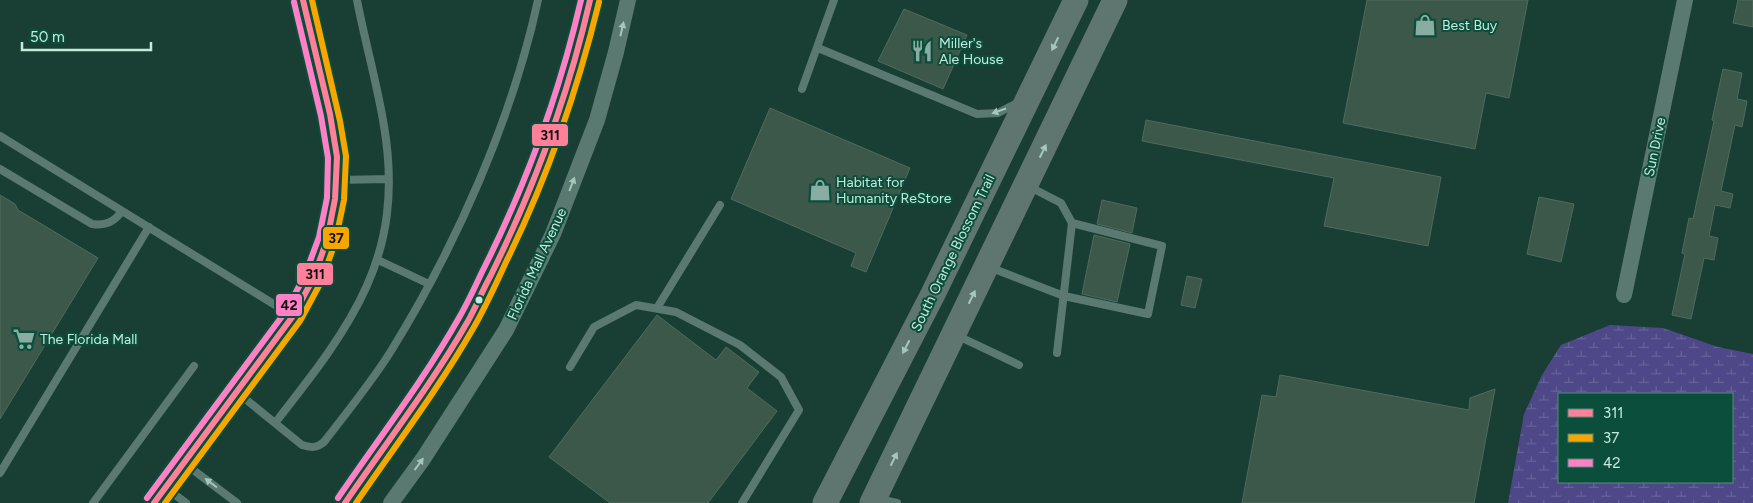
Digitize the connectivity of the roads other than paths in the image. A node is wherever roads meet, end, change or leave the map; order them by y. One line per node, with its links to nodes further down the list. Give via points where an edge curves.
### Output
1 (304, 0): 16 (lane, via 333,127)
2 (357, 0): 15 (lane, via 384,124)
3 (538, 0): 24 (lane, via 527,49 494,144)
4 (590, 0): 44 (street, via 582,38 558,114 503,249 465,325)
5 (628, 0): 45 (street, Florida Mall Avenue, one-way to 5, via 423,459 506,330 553,234 597,120)
6 (834, 0): 10 (lane)
7 (1076, 0): 12 (main road, South Orange Blossom Trail, one-way to 12)
8 (1115, 0): 17 (main road, one-way to 8)
9 (1685, 0): 25 (street, Sun Drive)
10 (818, 48): 11 (lane); 12 (lane, one-way to 10, via 998,113 977,114)
11 (802, 89)
12 (1030, 96): 47 (main road, South Orange Blossom Trail, one-way to 47)
13 (0, 136): 19 (lane)
14 (0, 169): 19 (lane, via 92,224 107,224)
15 (388, 179): 16 (lane); 22 (lane, via 386,221)
16 (337, 180): 28 (lane, via 326,244 312,283)
17 (1026, 185): 20 (lane, via 1061,203); 23 (main road)
18 (720, 205): 27 (lane)
19 (122, 211): 21 (lane)
20 (1072, 222): 26 (lane); 26 (lane, via 1162,246 1148,314)
21 (149, 227): 28 (lane); 37 (lane)
22 (378, 260): 24 (lane); 35 (lane, via 352,317)
23 (988, 266): 26 (lane); 29 (main road, one-way to 23)
24 (429, 284): 35 (lane, via 390,353 324,442 319,446 302,445)
25 (1624, 295)
26 (1064, 296): 30 (lane)
27 (657, 308): 33 (lane, via 636,305 594,327); 46 (lane, via 676,312 740,345 781,377 799,410)
28 (293, 316): 34 (lane)
29 (955, 334): 31 (lane); 39 (main road, one-way to 29)
30 (1056, 353)
31 (1019, 365)
32 (194, 366): 40 (lane)
33 (570, 367)
34 (238, 393): 35 (lane); 36 (lane)
35 (275, 423)
36 (184, 464): 38 (lane); 43 (lane, one-way to 36)
37 (0, 473)
38 (166, 488): 41 (lane); 42 (lane)
39 (881, 502)
40 (93, 503)
41 (154, 503)
42 (186, 503)
43 (237, 503)
44 (345, 503)
45 (390, 503)
46 (742, 503)
47 (826, 503)

